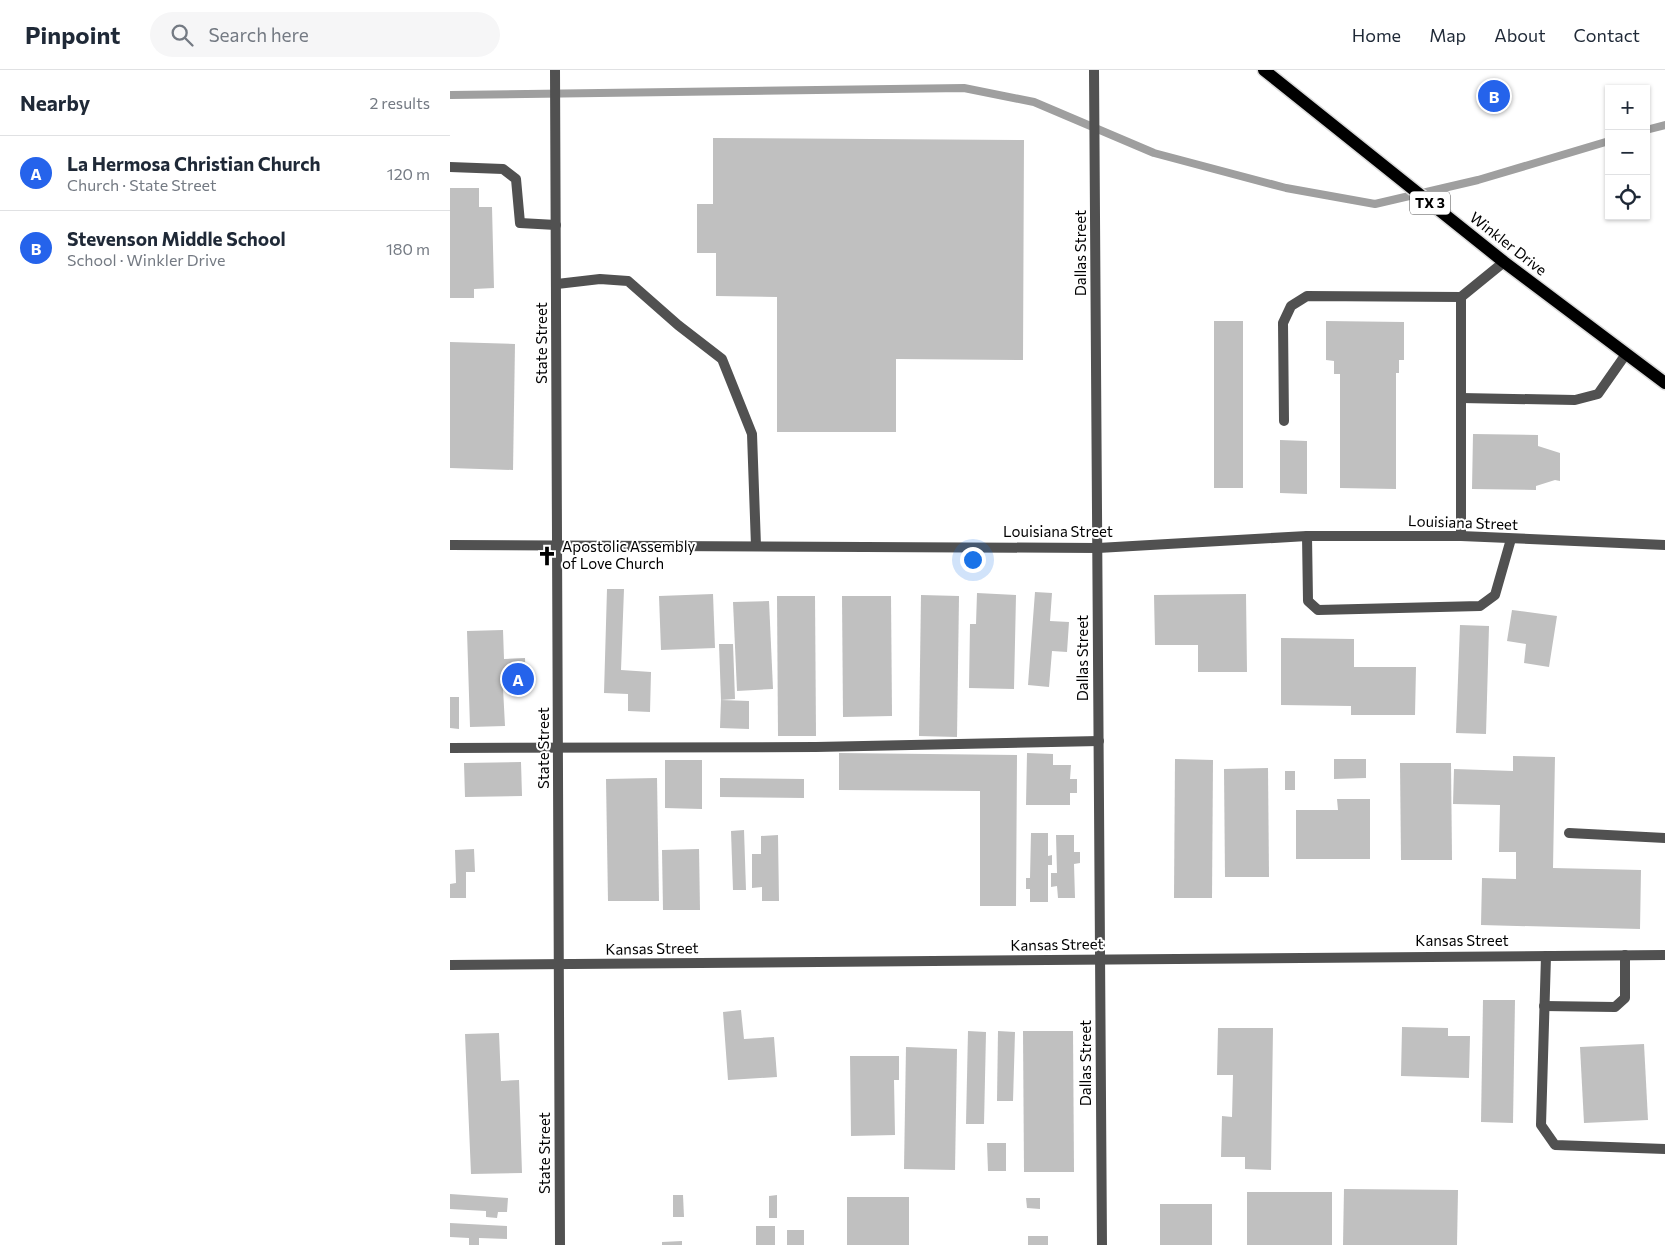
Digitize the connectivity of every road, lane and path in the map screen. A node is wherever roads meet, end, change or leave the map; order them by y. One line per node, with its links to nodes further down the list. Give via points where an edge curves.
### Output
1 (556, 70): 5 (street, State Street)
2 (1094, 70): 20 (street, Dallas Street)
3 (1264, 70): 6 (main road, Winkler Drive / TX 3)
4 (450, 166): 5 (street, via 504,169 516,179 520,223)
5 (556, 225): 7 (street, State Street)
6 (1504, 262): 8 (street); 9 (main road, Winkler Drive / TX 3)
7 (557, 284): 18 (street, State Street); 19 (street, via 600,279 628,281 722,359 752,434)
8 (1460, 297): 11 (street); 12 (street, via 1307,296 1291,306 1283,323)
9 (1626, 354): 10 (main road, Winkler Drive / TX 3); 11 (street, via 1598,394 1576,400)
10 (1665, 383)
11 (1461, 398): 14 (street)
12 (1284, 421)
13 (1307, 536): 14 (street, Louisiana Street); 15 (street, via 1308,601 1318,610 1480,606 1495,595); 20 (street, Louisiana Street)
14 (1461, 536): 15 (street, Louisiana Street)
15 (1511, 539): 16 (street, Louisiana Street)
16 (1665, 545)
17 (450, 546): 18 (street, Louisiana Street)
18 (558, 546): 19 (street, Louisiana Street); 23 (street, State Street)
19 (756, 546): 20 (street, Louisiana Street)
20 (1098, 548): 21 (street, Dallas Street)
21 (1099, 741): 23 (street); 29 (street, Dallas Street)
22 (450, 748): 23 (street)
23 (559, 748): 30 (street, State Street)
24 (1569, 833): 25 (street)
25 (1665, 838)
26 (1625, 955): 27 (street, Kansas Street); 28 (street, Kansas Street); 32 (street, via 1625,998 1615,1007)
27 (1665, 955)
28 (1546, 956): 29 (street, Kansas Street); 32 (street)
29 (1100, 960): 30 (street, Kansas Street); 35 (street, Dallas Street)
30 (559, 964): 31 (street, Kansas Street); 34 (street, State Street)
31 (450, 965)
32 (1544, 1006): 33 (street, via 1540,1125 1555,1145)
33 (1665, 1149)
34 (560, 1245)
35 (1102, 1245)

